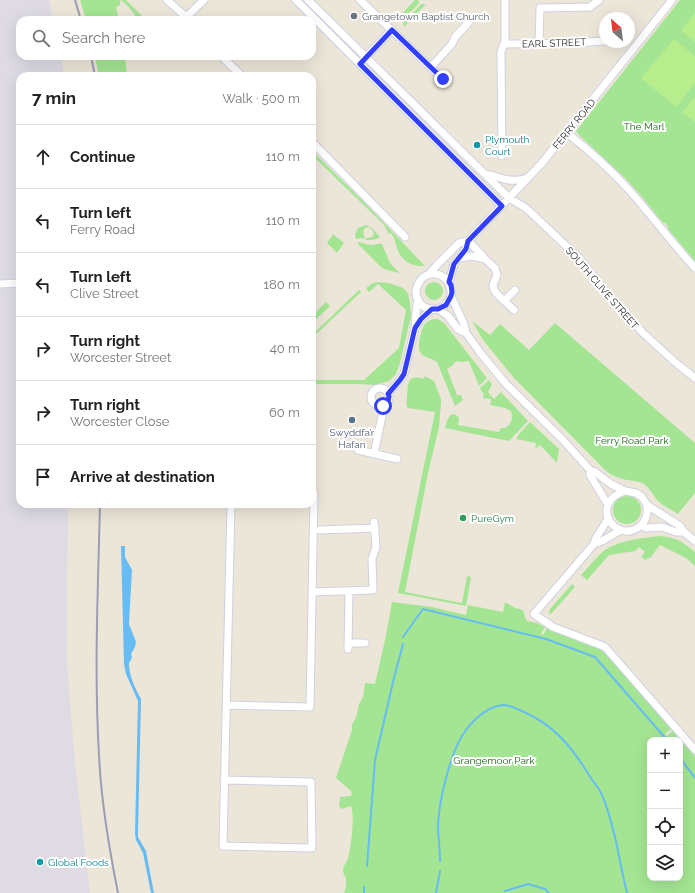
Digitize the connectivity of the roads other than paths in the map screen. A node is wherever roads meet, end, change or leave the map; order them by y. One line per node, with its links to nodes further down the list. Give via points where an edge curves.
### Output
1 (167, 0): 9 (street)
2 (204, 0): 10 (street)
3 (296, 0): 11 (street)
4 (308, 0): 18 (street, SOUTH CLIVE STREET)
5 (360, 0): 14 (street)
6 (505, 0): 16 (street)
7 (599, 0): 17 (street, via 590,7 540,8)
8 (672, 0): 24 (street, FERRY ROAD)
9 (184, 16)
10 (190, 16)
11 (312, 16)
12 (316, 20): 20 (street)
13 (469, 22): 21 (street)
14 (392, 30): 18 (street); 21 (street)
15 (599, 41): 17 (street, EARL STREET)
16 (504, 44): 17 (street, EARL STREET); 26 (street, via 501,52)
17 (539, 44)
18 (366, 57): 20 (street); 27 (street, SOUTH CLIVE STREET)
19 (226, 60): 22 (street)
20 (360, 64): 30 (street)
21 (431, 67): 23 (street)
22 (238, 72)
23 (443, 79)
24 (567, 133): 28 (street, FERRY ROAD); 35 (street, via 625,186)
25 (316, 146): 31 (street)
26 (502, 156)
27 (485, 174): 28 (street, via 514,181); 29 (street, SOUTH CLIVE STREET)
28 (528, 177): 29 (street, FERRY ROAD)
29 (509, 198): 30 (street, FERRY ROAD); 48 (street, SOUTH CLIVE STREET, via 526,208 580,259 643,333)
30 (502, 206): 32 (street, FERRY ROAD)
31 (405, 237)
32 (468, 241): 33 (street, FERRY ROAD); 34 (street); 36 (street, FERRY ROAD, via 459,243)
33 (459, 258): 34 (street, via 472,256); 37 (street, FERRY ROAD, via 453,267)
34 (485, 259): 43 (street, via 496,271 494,290)
35 (695, 268)
36 (428, 275): 37 (street, via 439,275); 42 (street, FERRY ROAD, via 418,283)
37 (449, 282): 41 (street, FERRY ROAD)
38 (16, 283): 39 (street)
39 (0, 284)
40 (515, 290): 43 (street)
41 (451, 296): 44 (street, via 446,305); 47 (street, FERRY ROAD)
42 (418, 300): 44 (street, FERRY ROAD, via 423,306); 46 (street)
43 (504, 301): 45 (street)
44 (435, 309): 46 (street, via 421,319); 47 (street, FERRY ROAD, via 448,316)
45 (514, 310)
46 (415, 328): 49 (street, via 404,374)
47 (466, 333): 54 (street, FERRY ROAD, via 506,384)
48 (695, 378)
49 (388, 394): 50 (street, via 388,402); 50 (street, via 385,390 379,389 372,395 375,404)
50 (383, 406): 52 (street)
51 (358, 450): 52 (street)
52 (374, 454): 53 (street)
53 (398, 458)
54 (590, 470): 55 (street, FERRY ROAD); 56 (street, FERRY ROAD, via 590,475)
55 (625, 491): 56 (street, via 618,493); 57 (street, FERRY ROAD, via 636,493)
56 (608, 505): 60 (street)
57 (647, 505): 61 (street, via 647,515); 64 (street, FERRY ROAD, via 680,526)
58 (231, 508): 70 (street)
59 (314, 508): 68 (street)
60 (608, 519): 63 (street); 66 (street)
61 (641, 526): 63 (street, FERRY ROAD, via 628,531); 64 (street, FERRY ROAD)
62 (320, 530): 67 (street, via 374,525 376,547 372,559 373,590)
63 (621, 530): 66 (street, FERRY ROAD)
64 (684, 532): 65 (street, FERRY ROAD)
65 (695, 541)
66 (594, 544): 71 (street, via 534,614 553,627 606,648)
67 (348, 591): 68 (street); 69 (street, via 348,646)
68 (312, 592): 70 (street, via 310,707)
69 (365, 643)
70 (226, 705): 72 (street)
71 (695, 750)
72 (224, 780): 72 (street, via 311,782 312,848 223,846)

